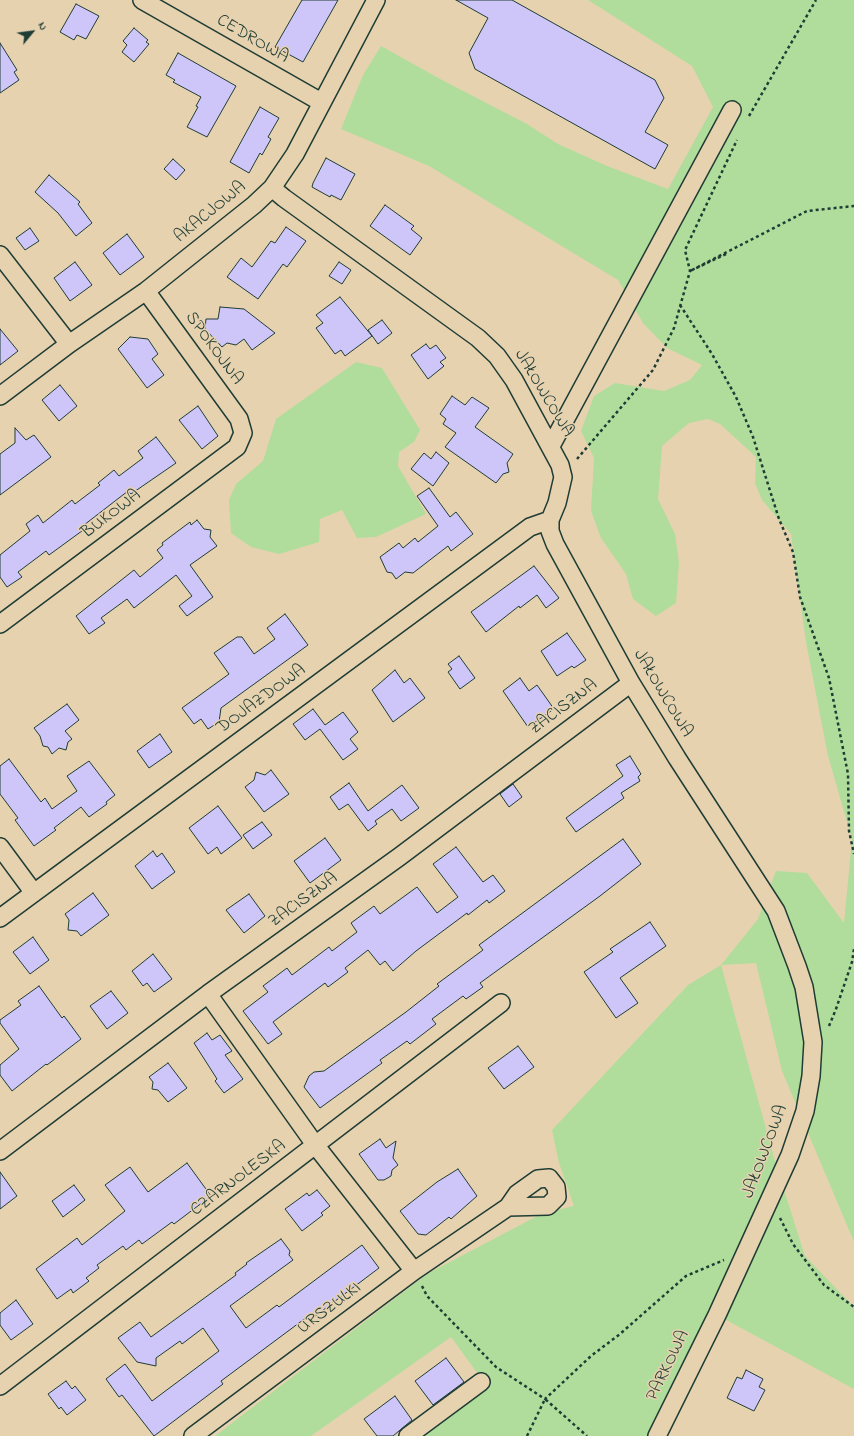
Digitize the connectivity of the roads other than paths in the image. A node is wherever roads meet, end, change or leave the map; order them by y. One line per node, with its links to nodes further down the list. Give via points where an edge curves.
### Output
1 (142, 0): 3 (street, CEDROWA)
2 (376, 0): 3 (street, AKACJOWA)
3 (321, 102): 5 (street, AKACJOWA, via 295,154)
4 (732, 110): 11 (street)
5 (272, 188): 7 (street, AKACJOWA); 11 (street, JAŁOWCOWA, via 478,338 497,356 528,402)
6 (0, 254): 8 (street)
7 (146, 291): 8 (street, AKACJOWA); 10 (street, SPOKOJNA, via 239,419)
8 (69, 344): 9 (street, AKACJOWA)
9 (0, 396)
10 (243, 433): 13 (street, BUKOWA, via 237,447)
11 (551, 446): 12 (street, JAŁOWCOWA, via 563,477)
12 (550, 520): 14 (street, JAŁOWCOWA, via 550,531 555,544); 16 (street, DOJAZDOWA, via 530,527)
13 (0, 624)
14 (631, 683): 18 (street, ZACISZNA, via 399,857); 24 (street, JAŁOWCOWA, via 776,911 798,966 813,1042 811,1076 802,1118 790,1155)
15 (0, 847): 16 (street)
16 (34, 893): 17 (street, DOJAZDOWA)
17 (0, 918)
18 (208, 994): 20 (street); 21 (street, ZACISZNA)
19 (501, 1003): 20 (street, CZARNOLESKA)
20 (316, 1146): 23 (street); 26 (street, CZARNOLESKA)
21 (0, 1151)
22 (508, 1207): 23 (street, URSZULKI)
23 (414, 1271): 27 (street, URSZULKI)
24 (717, 1315): 29 (street, PARKOWA)
25 (481, 1382): 28 (street)
26 (0, 1386)
27 (193, 1436)
28 (408, 1436)
29 (657, 1436)

